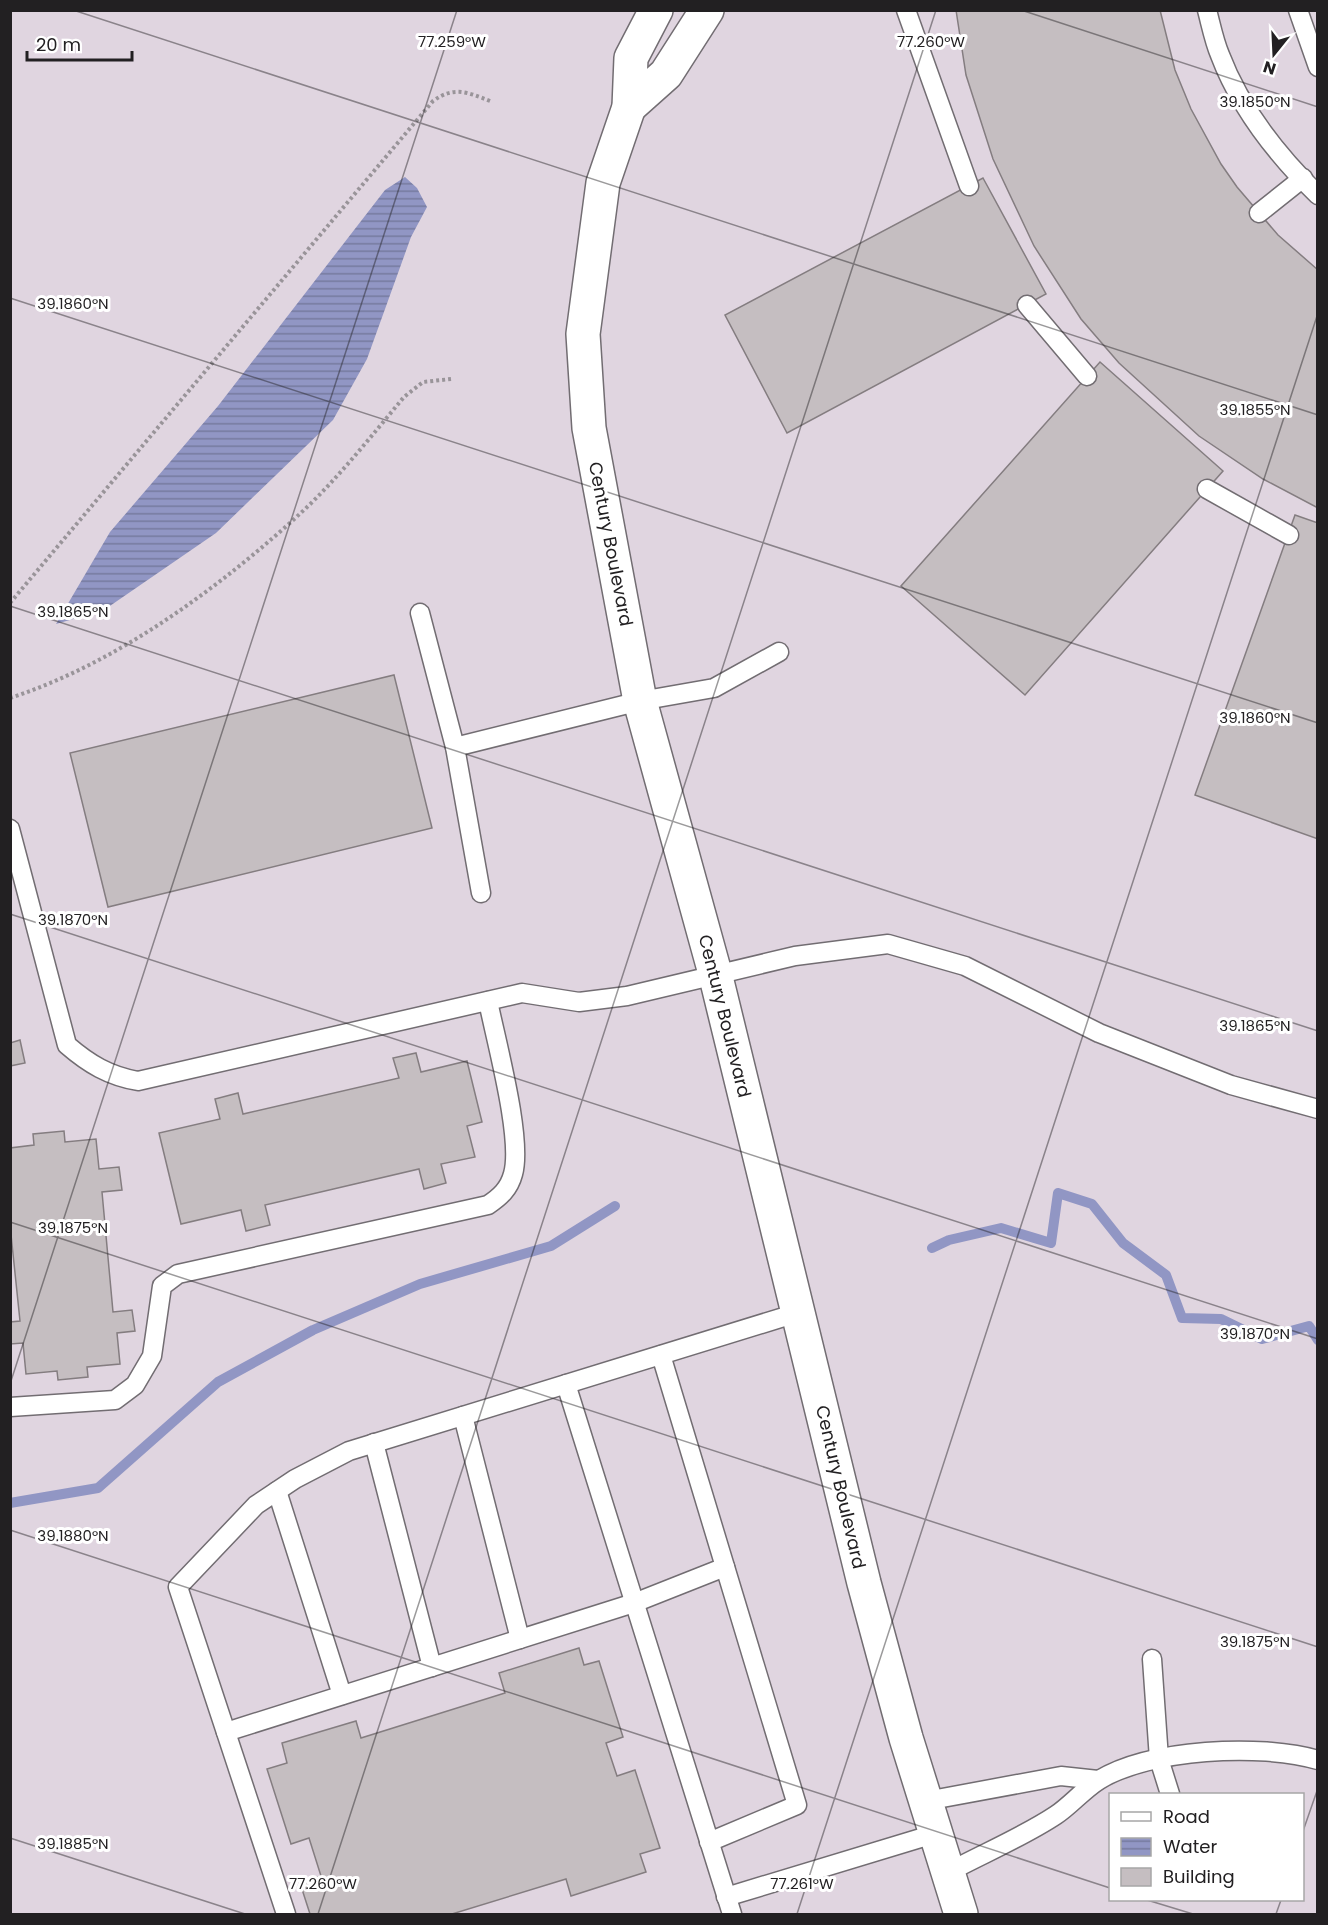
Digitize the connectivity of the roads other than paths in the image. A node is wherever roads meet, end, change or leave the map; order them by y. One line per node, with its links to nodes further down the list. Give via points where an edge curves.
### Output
1 (656, 10): 7 (street, Century Boulevard, via 631,58)
2 (707, 10): 7 (street, Century Boulevard, via 666,74)
3 (906, 10): 9 (lane)
4 (1207, 10): 8 (lane, via 1220,56 1245,106)
5 (1298, 10): 6 (lane)
6 (1317, 67)
7 (629, 107): 18 (street, Century Boulevard, via 603,183 583,334 589,428)
8 (1303, 178): 10 (lane); 11 (lane)
9 (969, 186)
10 (1317, 195)
11 (1259, 213)
12 (1027, 305): 13 (lane)
13 (1087, 376)
14 (1207, 489): 15 (lane)
15 (1289, 535)
16 (420, 613): 19 (lane)
17 (779, 652): 18 (lane, via 714,688)
18 (640, 701): 19 (lane); 22 (street, Century Boulevard)
19 (455, 747): 21 (lane)
20 (10, 829): 23 (lane, via 67,1045 92,1066 120,1078 138,1081)
21 (481, 893)
22 (716, 973): 23 (lane, via 627,996 579,1002 522,993); 24 (lane, via 795,956 888,944 965,966 1099,1033 1231,1086); 25 (street, Century Boulevard)
23 (488, 1001): 28 (lane, via 517,1148 513,1175 504,1195 488,1205 178,1274 162,1286 152,1356 135,1385 115,1400)
24 (1317, 1109)
25 (800, 1312): 26 (lane); 43 (street, Century Boulevard, via 864,1584)
26 (661, 1355): 27 (lane); 32 (lane)
27 (566, 1384): 29 (lane); 33 (lane)
28 (10, 1407)
29 (463, 1416): 30 (lane); 34 (lane)
30 (374, 1443): 31 (lane, via 349,1451); 36 (lane)
31 (277, 1491): 37 (lane); 38 (lane, via 256,1505 178,1587)
32 (725, 1567): 33 (lane); 45 (lane, via 797,1805)
33 (634, 1603): 34 (lane); 45 (lane)
34 (520, 1639): 36 (lane)
35 (1152, 1659): 39 (lane)
36 (432, 1667): 37 (lane)
37 (342, 1695): 38 (lane)
38 (226, 1732): 48 (lane)
39 (1159, 1759): 40 (lane, via 1220,1751 1264,1751); 41 (lane, via 1141,1761); 42 (lane)
40 (1317, 1760)
41 (1098, 1780): 43 (lane, via 1061,1776); 46 (lane, via 1056,1815)
42 (1170, 1793)
43 (926, 1801): 44 (street, Century Boulevard)
44 (934, 1834): 46 (street, Century Boulevard); 47 (lane)
45 (709, 1842): 47 (lane)
46 (947, 1873): 49 (street, Century Boulevard)
47 (729, 1906)
48 (286, 1914)
49 (961, 1914)

